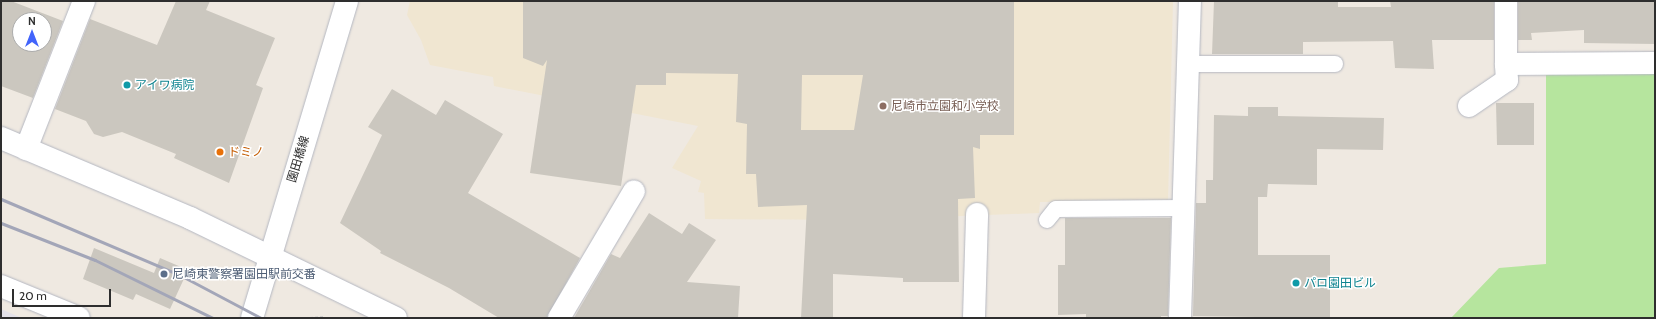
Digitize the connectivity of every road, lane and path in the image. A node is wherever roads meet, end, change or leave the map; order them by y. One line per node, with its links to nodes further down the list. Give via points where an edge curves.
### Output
1 (84, 1): 11 (street)
2 (347, 1): 16 (street, 園田橋線)
3 (1190, 1): 6 (street)
4 (1506, 1): 8 (street)
5 (1655, 63): 8 (street)
6 (1188, 64): 7 (lane); 13 (street)
7 (1335, 64)
8 (1506, 64): 9 (street, via 1507,80)
9 (1469, 106)
10 (1, 138): 11 (street)
11 (26, 149): 16 (street, via 190,218)
12 (634, 191): 23 (street)
13 (1183, 208): 15 (lane, via 1056,209); 25 (street)
14 (977, 214): 24 (street)
15 (1047, 220)
16 (271, 257): 20 (street, 園田橋線); 22 (street)
17 (1, 286): 19 (street)
18 (324, 317): 21 (path)
19 (79, 318)
20 (252, 318)
21 (310, 318)
22 (396, 318)
23 (559, 318)
24 (974, 318)
25 (1180, 318)

